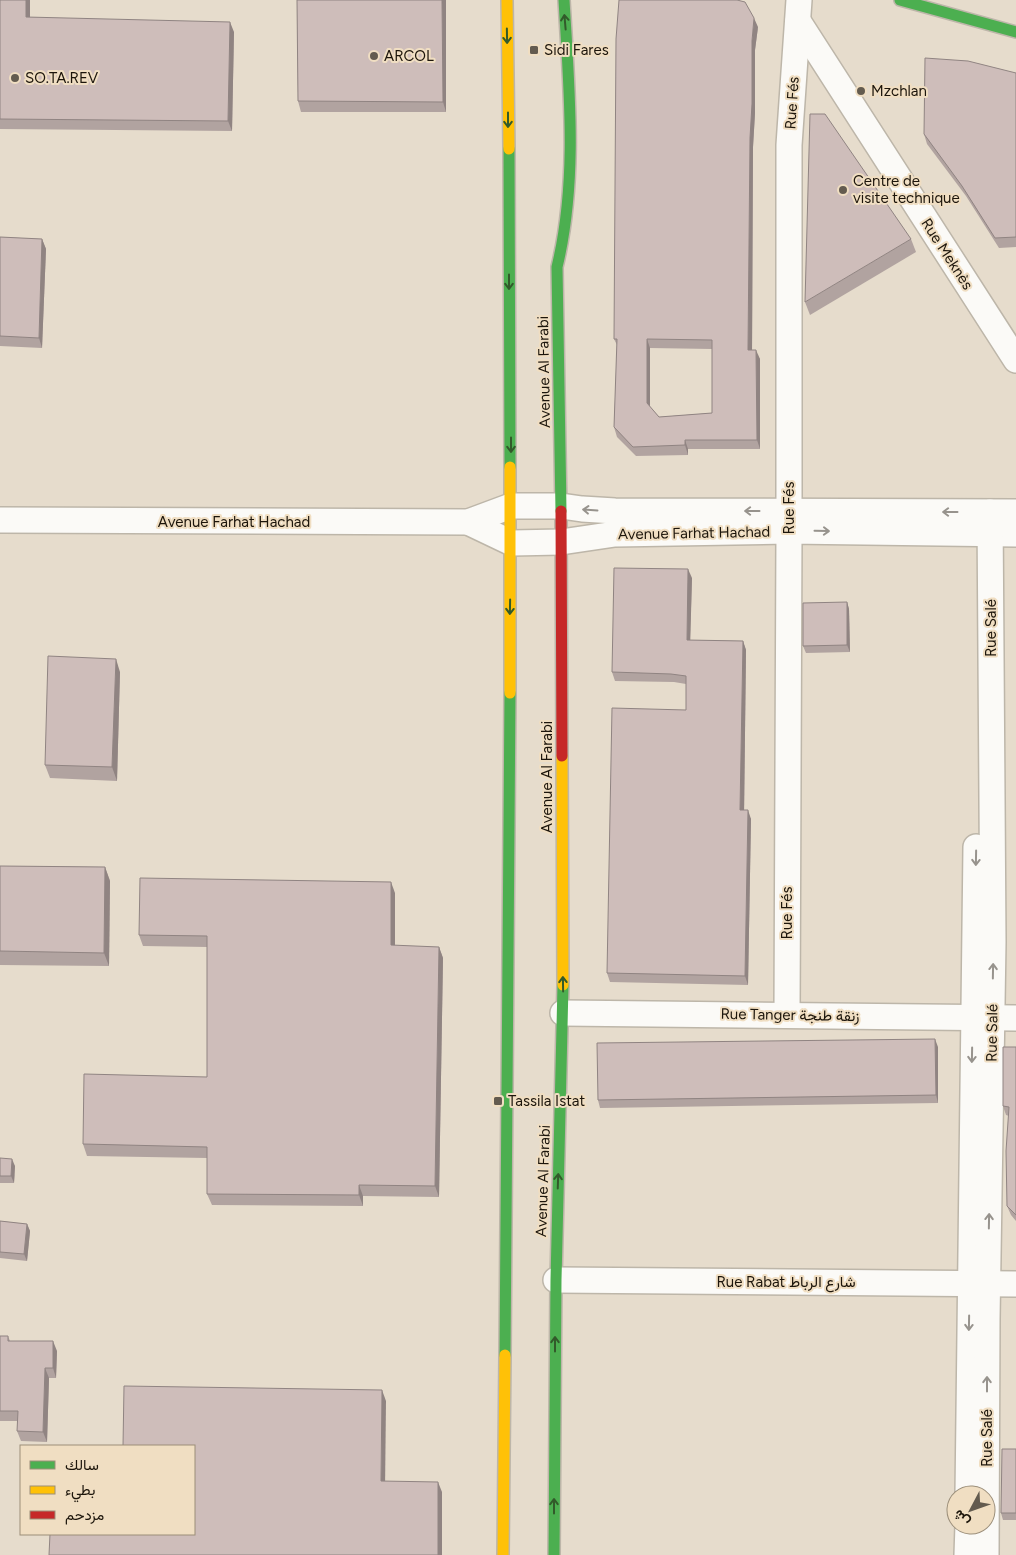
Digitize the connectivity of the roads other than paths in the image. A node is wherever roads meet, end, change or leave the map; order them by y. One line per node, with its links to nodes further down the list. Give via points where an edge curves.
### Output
1 (507, 0): 8 (street, one-way to 8)
2 (564, 0): 9 (street, Avenue Al Farabi, one-way to 2, via 557,267 566,220 571,120)
3 (900, 0): 5 (street)
4 (799, 7): 6 (street, Rue Meknès, via 969,257); 7 (street, Rue Meknès); 12 (street, Rue Fés, via 789,145)
5 (1016, 32)
6 (1016, 332)
7 (1016, 360)
8 (511, 506): 9 (street, Avenue Farhat Hachad); 13 (street, Avenue Farhat Hachad); 17 (street)
9 (561, 506): 12 (street, Avenue Farhat Hachad, one-way to 9); 16 (street, Avenue Al Farabi)
10 (1016, 512): 14 (street, Avenue Farhat Hachad)
11 (0, 520): 13 (street, Avenue Farhat Hachad)
12 (789, 521): 14 (street, Avenue Farhat Hachad); 16 (street, Avenue Farhat Hachad, via 615,534); 19 (street, Rue Fés)
13 (468, 522): 17 (street, Avenue Farhat Hachad)
14 (985, 522): 15 (street, Avenue Farhat Hachad); 20 (street, Rue Salé)
15 (1016, 534)
16 (561, 542): 17 (street, Avenue Farhat Hachad); 18 (street, Avenue Al Farabi, one-way to 16)
17 (512, 543): 26 (street, one-way to 26)
18 (563, 1013): 19 (street, Rue Tanger زنقة طنجة); 21 (street, Avenue Al Farabi, one-way to 18)
19 (786, 1015): 20 (street, Rue Tanger زنقة طنجة)
20 (994, 1018): 22 (street, Rue Salé)
21 (556, 1280): 22 (street, Rue Rabat شارع الرباط); 27 (street, Avenue Al Farabi, one-way to 21)
22 (979, 1284): 23 (street, Rue Rabat شارع الرباط); 24 (street, Rue Salé, one-way to 24); 29 (street, Rue Salé, one-way to 22)
23 (1016, 1284)
24 (969, 1485)
25 (968, 1535): 28 (street)
26 (503, 1555)
27 (554, 1555)
28 (968, 1555)
29 (986, 1555)

